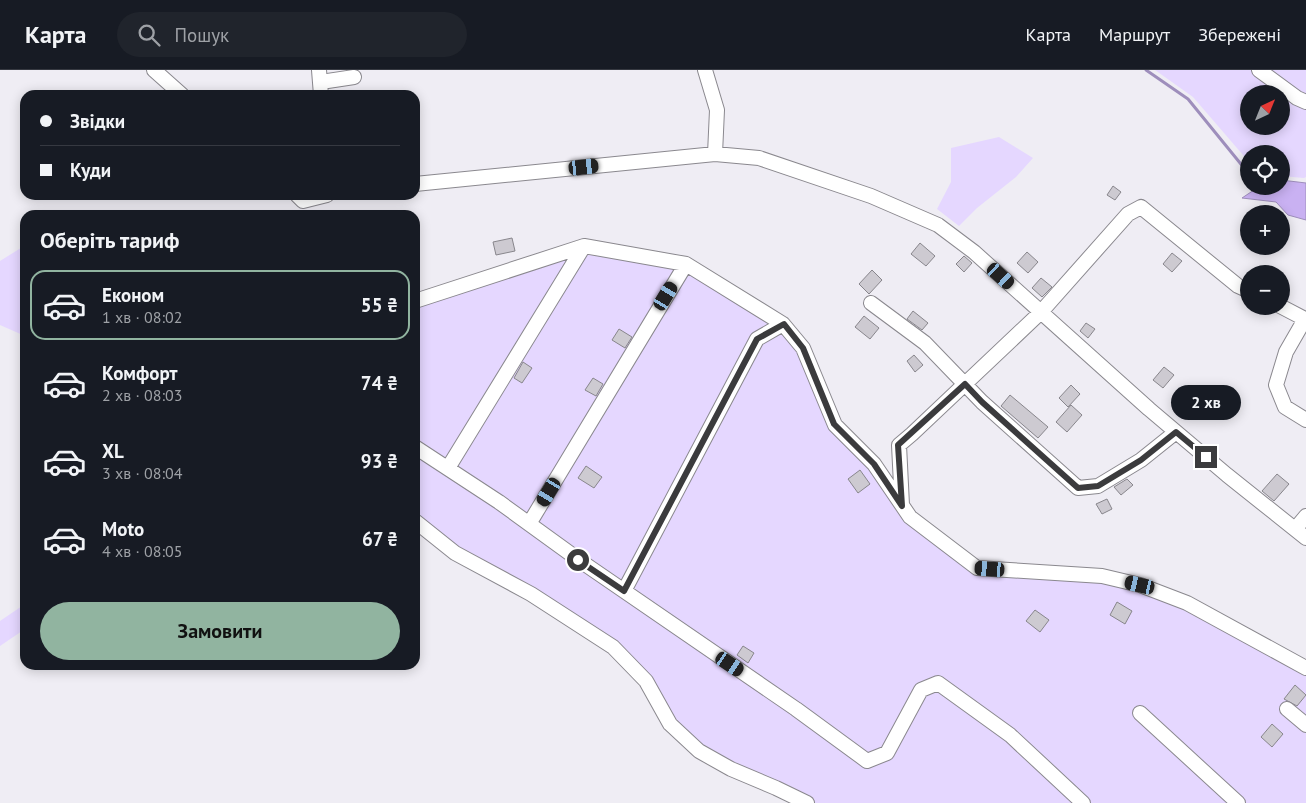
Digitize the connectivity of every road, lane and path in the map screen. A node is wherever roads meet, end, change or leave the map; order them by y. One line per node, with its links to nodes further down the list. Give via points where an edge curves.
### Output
1 (154, 70): 6 (street)
2 (704, 70): 8 (street, via 717,110)
3 (1259, 70): 7 (street)
4 (354, 77): 5 (street)
5 (320, 82)
6 (176, 90)
7 (1306, 102)
8 (715, 154): 9 (street); 16 (street, via 759,158 871,196 938,225 974,252)
9 (420, 184)
10 (584, 246): 11 (street); 13 (street); 22 (street)
11 (686, 264): 17 (street); 25 (street)
12 (1240, 287): 16 (street, via 1141,207 1128,214)
13 (420, 299)
14 (871, 303): 18 (street, via 926,343)
15 (1290, 311): 19 (street, via 1305,319 1286,352 1276,385 1285,407)
16 (1041, 312): 18 (street); 20 (street)
17 (784, 324): 23 (street, via 803,348 834,424 874,464); 28 (street, via 757,339)
18 (965, 384): 20 (street, via 1078,488 1098,486 1141,460); 23 (street, via 898,445)
19 (1306, 420)
20 (1176, 432): 27 (street)
21 (420, 450): 22 (street)
22 (448, 468): 25 (street)
23 (902, 506): 29 (street, via 910,517 977,568 1102,576 1140,585 1187,604)
24 (1306, 516): 27 (street)
25 (529, 524): 28 (street)
26 (420, 525): 33 (street, via 455,553 531,594 613,648 646,681 670,724 699,751)
27 (1301, 533)
28 (624, 591): 34 (street, via 867,762 887,754 921,690 938,683 1010,735)
29 (1306, 668)
30 (1288, 709): 32 (street)
31 (1140, 713): 35 (street)
32 (1306, 725)
33 (807, 803)
34 (1083, 803)
35 (1238, 803)

